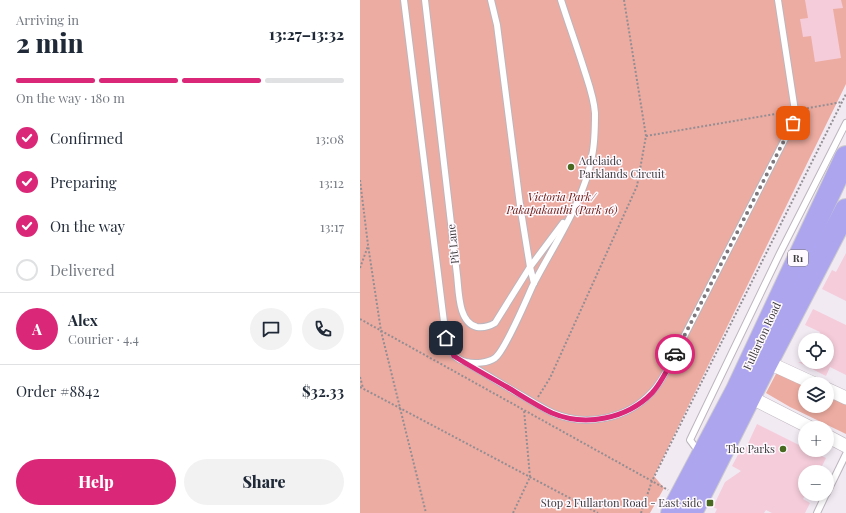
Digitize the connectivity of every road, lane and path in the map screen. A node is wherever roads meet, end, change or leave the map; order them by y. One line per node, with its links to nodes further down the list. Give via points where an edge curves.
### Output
1 (404, 0): 24 (lane, via 446,338 454,356)
2 (425, 0): 20 (lane, Pit Lane, via 457,275 463,313 467,321 479,327 487,327 495,322)
3 (491, 0): 20 (lane, via 497,24)
4 (562, 0): 16 (lane, via 592,94 595,113 592,157)
5 (624, 0): 12 (path)
6 (778, 0): 10 (lane)
7 (846, 94): 8 (path)
8 (842, 102): 9 (path); 43 (path)
9 (808, 108)
10 (795, 111): 12 (path); 33 (lane, via 793,123 670,364 652,393 627,411 603,419 573,418 554,413)
11 (846, 123): 40 (lane, via 690,440)
12 (646, 136): 33 (path, via 637,186 550,378)
13 (846, 157): 15 (highway, Fullarton Road / R1)
14 (360, 180): 18 (path)
15 (839, 189): 25 (highway, Fullarton Road / R1)
16 (573, 210): 20 (lane, Pit Lane); 21 (lane)
17 (846, 210): 25 (highway, Fullarton Road / R1)
18 (368, 245): 19 (path); 23 (path)
19 (360, 268)
20 (530, 268): 21 (lane)
21 (534, 283): 24 (lane, via 497,356 482,363)
22 (360, 319): 23 (path)
23 (381, 331): 34 (path); 35 (path)
24 (463, 361): 33 (lane)
25 (759, 361): 27 (street); 31 (highway, Fullarton Road / R1); 40 (highway, Fullarton Road / R1)
26 (360, 377): 29 (path)
27 (798, 377)
28 (360, 387): 29 (path)
29 (363, 388): 34 (path)
30 (834, 393): 32 (street)
31 (750, 397): 36 (street); 45 (highway, Fullarton Road / R1)
32 (846, 398)
33 (534, 403): 35 (path)
34 (399, 407): 41 (path); 47 (path)
35 (524, 410): 41 (path); 43 (path)
36 (798, 421)
37 (834, 440): 38 (street)
38 (846, 446)
39 (846, 454): 42 (lane)
40 (702, 457): 45 (highway, Fullarton Road / R1)
41 (530, 477): 46 (path); 48 (path)
42 (834, 479)
43 (652, 481): 45 (path); 51 (path)
44 (823, 501): 52 (lane)
45 (681, 508)
46 (591, 510): 49 (path); 50 (path)
47 (426, 513)
48 (513, 513)
49 (590, 513)
50 (598, 513)
51 (641, 513)
52 (817, 513)

